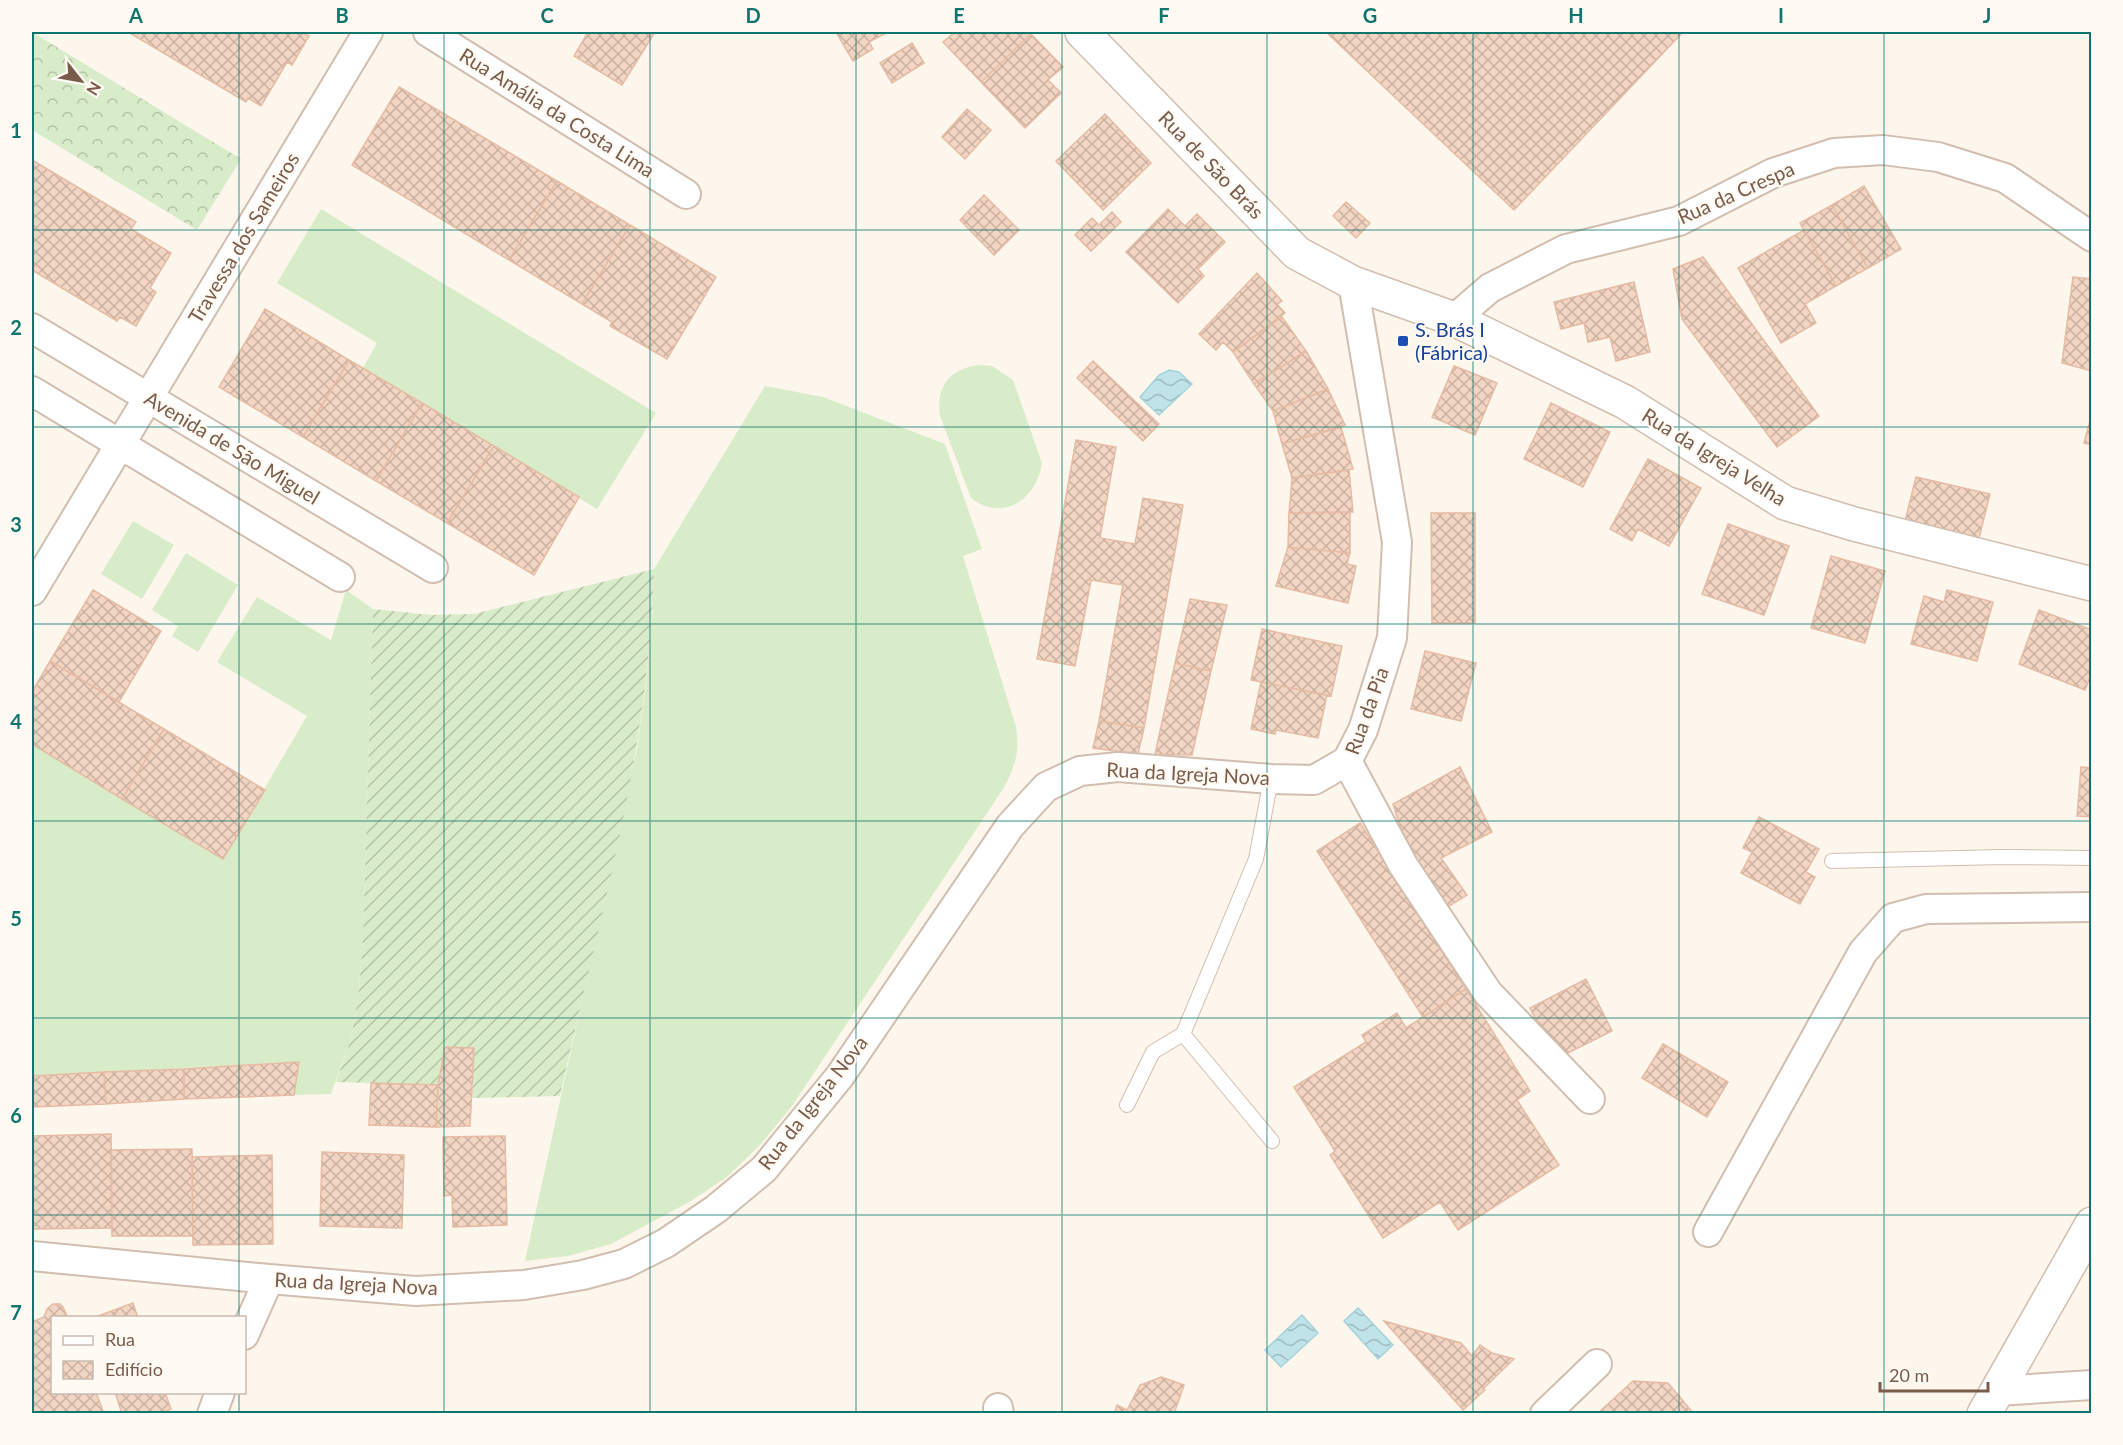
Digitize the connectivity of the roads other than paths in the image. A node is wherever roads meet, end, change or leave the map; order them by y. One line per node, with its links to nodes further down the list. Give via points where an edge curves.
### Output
1 (368, 32): 10 (street, Travessa dos Sameiros)
2 (428, 32): 4 (street, Rua Amália da Costa Lima)
3 (1082, 32): 6 (street, Rua de São Brás, via 1298,253)
4 (686, 194)
5 (2091, 237): 7 (street, Rua da Crespa, via 2005,178 1938,157 1883,150 1834,153 1773,172 1679,221 1566,249 1490,288)
6 (1353, 283): 7 (street, Rua da Igreja Velha); 16 (street, Rua da Pia, via 1397,542 1392,638 1363,730)
7 (1454, 319): 14 (street, Rua da Igreja Velha, via 1626,402 1785,503)
8 (32, 328): 10 (street, Avenida de São Miguel)
9 (32, 391): 11 (street)
10 (148, 398): 11 (street, Travessa dos Sameiros); 12 (street, Avenida de São Miguel)
11 (118, 444): 13 (street); 15 (street, Travessa dos Sameiros)
12 (433, 568)
13 (340, 577)
14 (2091, 584)
15 (32, 591)
16 (1347, 761): 17 (street, Rua da Igreja Nova, via 1314,780); 22 (street, Rua da Pia, via 1402,865 1488,993)
17 (1271, 779): 21 (lane, via 1256,859); 28 (street, Rua da Igreja Nova, via 1118,767 1080,771 1046,787 1010,826 840,1076 764,1169 666,1243 624,1264 524,1285 416,1291)
18 (2091, 858): 19 (lane)
19 (1832, 861)
20 (2091, 907): 26 (street, via 1926,909 1893,918 1863,952)
21 (1183, 1034): 23 (lane, via 1153,1052); 24 (lane)
22 (1590, 1099)
23 (1127, 1105)
24 (1272, 1141)
25 (2091, 1224): 33 (street)
26 (1708, 1232)
27 (32, 1256): 28 (street, Rua da Igreja Nova)
28 (269, 1279): 29 (street)
29 (246, 1331)
30 (1597, 1364): 35 (street)
31 (2091, 1385): 33 (street)
32 (219, 1394): 34 (street)
33 (1991, 1402)
34 (212, 1413)
35 (1545, 1413)

